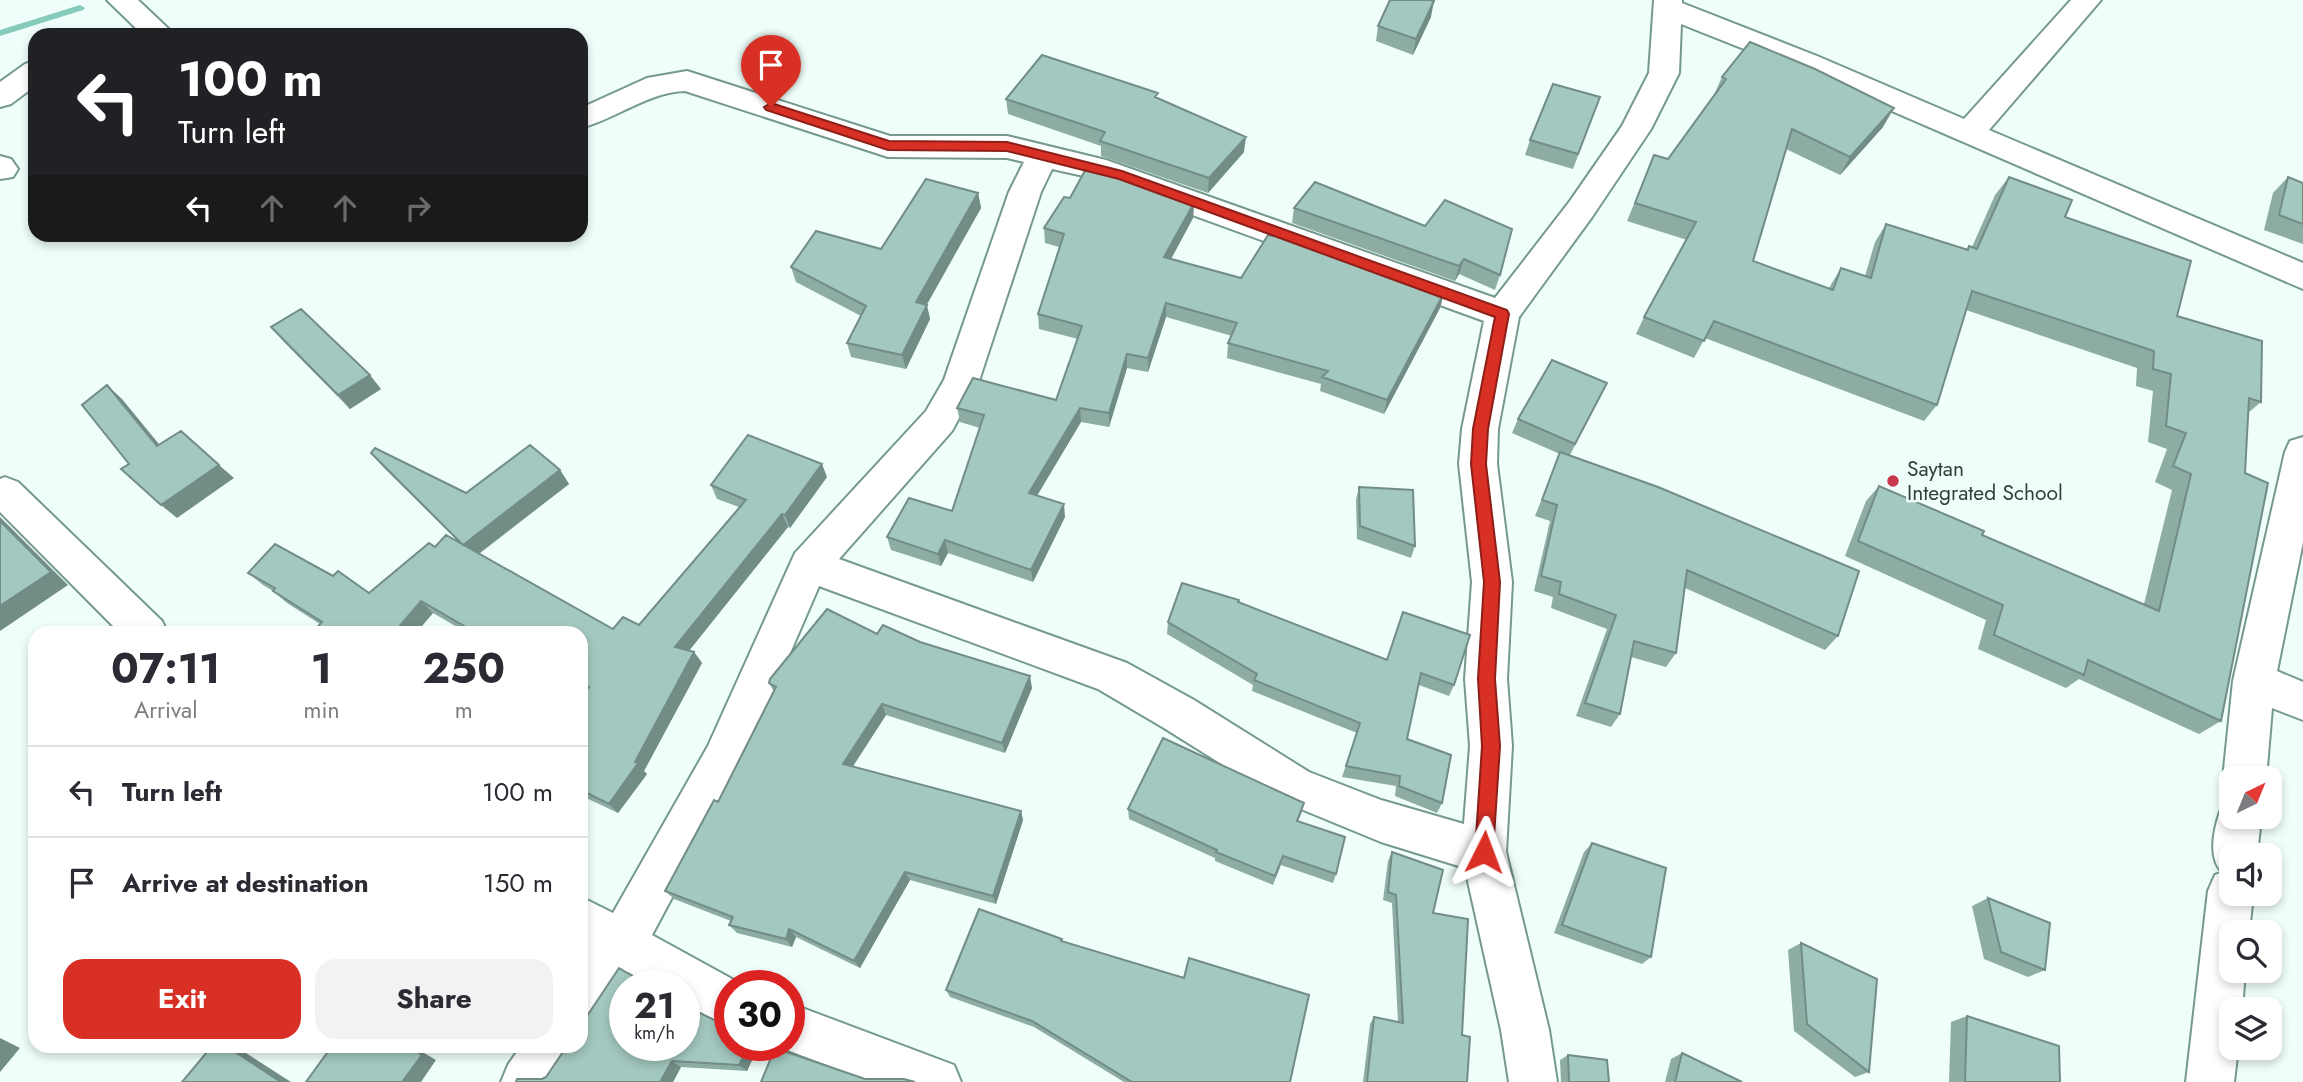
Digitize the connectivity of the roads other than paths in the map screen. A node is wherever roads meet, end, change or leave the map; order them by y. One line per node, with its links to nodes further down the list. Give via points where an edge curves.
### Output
1 (121, 0): 4 (street)
2 (2087, 0): 8 (street)
3 (1668, 4): 8 (street); 11 (street, via 1664,73 1636,129)
4 (153, 28)
5 (28, 76): 6 (street)
6 (0, 97)
7 (588, 116): 9 (street, via 646,87 687,81 888,146 995,146)
8 (1970, 132): 10 (street)
9 (1043, 155): 11 (street, via 1131,178); 14 (street, via 1025,192 964,371 939,421)
10 (2303, 277)
11 (1502, 314): 19 (street, via 1480,429 1478,464 1492,582 1486,679 1491,746)
12 (2303, 452): 16 (street)
13 (5, 493): 15 (street)
14 (809, 565): 19 (street, via 1112,677 1294,786 1381,821); 22 (street, via 723,760)
15 (140, 626)
16 (2254, 681): 17 (street); 18 (street)
17 (2303, 701)
18 (2245, 766)
19 (1484, 852): 29 (street)
20 (2229, 906): 30 (street)
21 (588, 924): 22 (street)
22 (620, 943): 23 (street); 24 (street)
23 (588, 991)
24 (714, 995)
25 (805, 1033): 28 (street)
26 (545, 1053): 27 (street)
27 (525, 1082)
28 (937, 1082)
29 (1533, 1082)
30 (2210, 1082)

